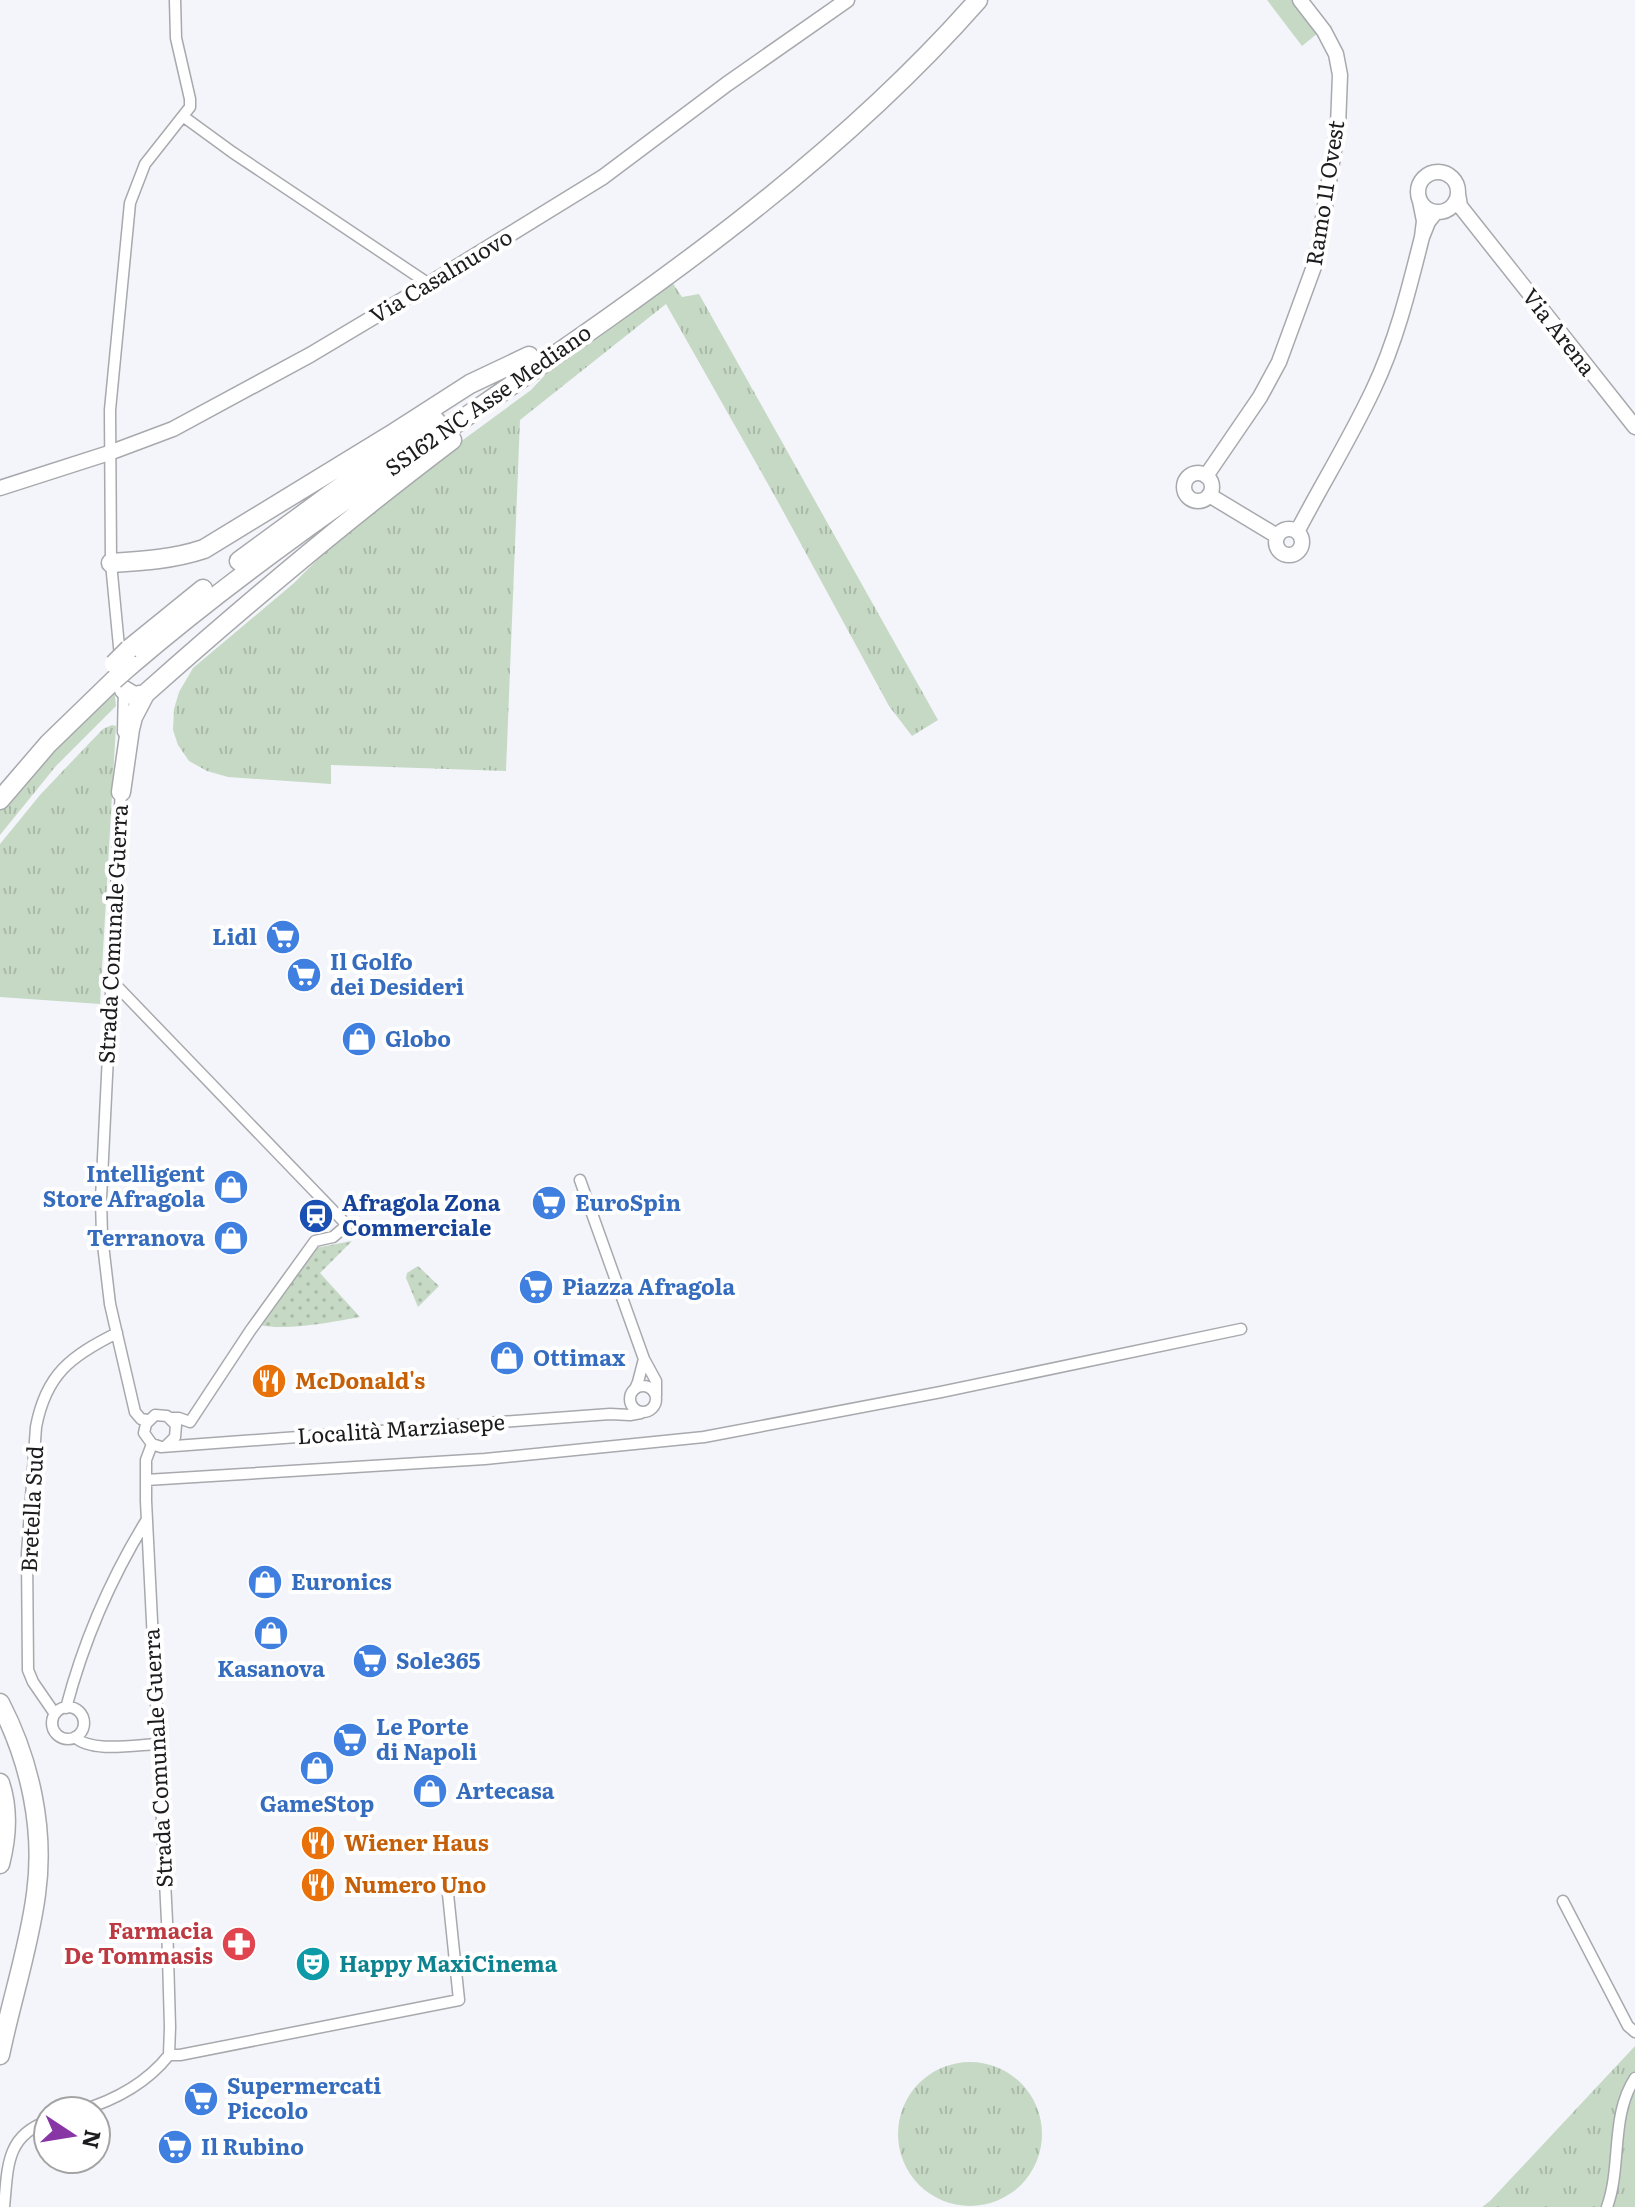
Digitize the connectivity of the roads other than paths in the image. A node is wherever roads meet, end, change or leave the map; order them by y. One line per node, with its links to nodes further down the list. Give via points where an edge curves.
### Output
1 (175, 0): 6 (street, via 176,38 190,99)
2 (847, 0): 12 (street, Via Casalnuovo, via 603,177)
3 (962, 0): 13 (highway, SS162 NC Asse Mediano, via 804,153)
4 (978, 0): 13 (highway, SS162 NC Asse Mediano, via 897,86 816,158 702,249)
5 (1300, 0): 16 (street, Ramo 11 Ovest, via 1324,31 1340,75 1338,126 1316,261 1279,362)
6 (184, 117): 12 (street); 15 (street, Strada Comunale Guerra, via 145,164 130,203)
7 (1458, 194): 8 (street, Via Arena, via 1452,177 1433,173 1422,180); 9 (street, via 1453,205); 10 (street, Via Arena, via 1460,206)
8 (1420, 200): 9 (street, Via Arena); 11 (street)
9 (1440, 212): 10 (street, Via Arena, via 1462,217); 11 (street)
10 (1484, 236): 14 (street, Via Arena)
11 (1422, 237): 19 (street, via 1394,339 1374,388)
12 (429, 284): 15 (street, Via Casalnuovo, via 213,409)
13 (533, 361): 21 (highway, via 470,384 204,549); 22 (highway, SS162 NC Asse Mediano, via 317,503 224,572); 23 (highway, via 473,423 291,566)
14 (1635, 427)
15 (109, 453): 17 (street, Via Casalnuovo); 21 (street, Strada Comunale Guerra)
16 (1206, 476): 18 (street); 18 (street, via 1189,475 1183,487 1195,501)
17 (0, 488)
18 (1209, 495): 20 (street)
19 (1297, 532): 20 (street, via 1288,529); 20 (street, via 1302,546 1293,555 1278,549)
20 (1277, 536)
21 (111, 563): 22 (street, Strada Comunale Guerra)
22 (122, 670): 23 (highway, via 134,696); 24 (highway, SS162 NC Asse Mediano, via 39,737); 25 (street, Strada Comunale Guerra); 26 (highway, SS162 NC Asse Mediano)
23 (145, 694): 25 (highway, via 130,729)
24 (0, 781)
25 (121, 792): 27 (street, Strada Comunale Guerra)
26 (0, 800)
27 (111, 980): 30 (street, Strada Comunale Guerra, via 101,1199 105,1269); 36 (street, via 347,1225 333,1237 315,1241 190,1422)
28 (580, 1180): 31 (street)
29 (1241, 1329): 42 (street, via 704,1437 485,1459)
30 (117, 1333): 37 (street, Strada Comunale Guerra, via 135,1412); 46 (street, Bretella Sud, via 59,1371 36,1427 27,1554 28,1670)
31 (644, 1359): 32 (street); 33 (street, via 656,1381)
32 (632, 1392): 33 (street, via 648,1387); 34 (street, via 633,1409); 35 (street)
33 (656, 1396): 34 (street, via 653,1409)
34 (641, 1413): 35 (street, Località Marziasepe)
35 (610, 1414): 40 (street, Località Marziasepe)
36 (171, 1418): 37 (street, via 159,1414); 38 (street)
37 (148, 1420): 39 (street, via 144,1433)
38 (177, 1433): 40 (street); 41 (street)
39 (152, 1444): 41 (street); 42 (street, Strada Comunale Guerra)
40 (192, 1445): 41 (street, Località Marziasepe)
41 (166, 1446)
42 (146, 1480): 43 (street, Strada Comunale Guerra)
43 (147, 1519): 45 (street, via 106,1598); 48 (street, Strada Comunale Guerra)
44 (0, 1703): 54 (highway, via 26,1767 39,1868 32,1922)
45 (66, 1708): 46 (street); 47 (street, via 78,1711 83,1719)
46 (55, 1714): 47 (street, via 56,1734)
47 (75, 1737): 48 (street, via 92,1747)
48 (157, 1744): 55 (street, Strada Comunale Guerra)
49 (0, 1783): 50 (highway, via 6,1836)
50 (0, 1864)
51 (448, 1894): 55 (street, via 459,2000)
52 (1563, 1901): 53 (street)
53 (1635, 2032)
54 (0, 2055)
55 (169, 2055): 57 (street)
56 (1635, 2078): 60 (street, via 1620,2124)
57 (112, 2100)
58 (32, 2129): 59 (street, via 17,2142)
59 (4, 2207)
60 (1607, 2207)

